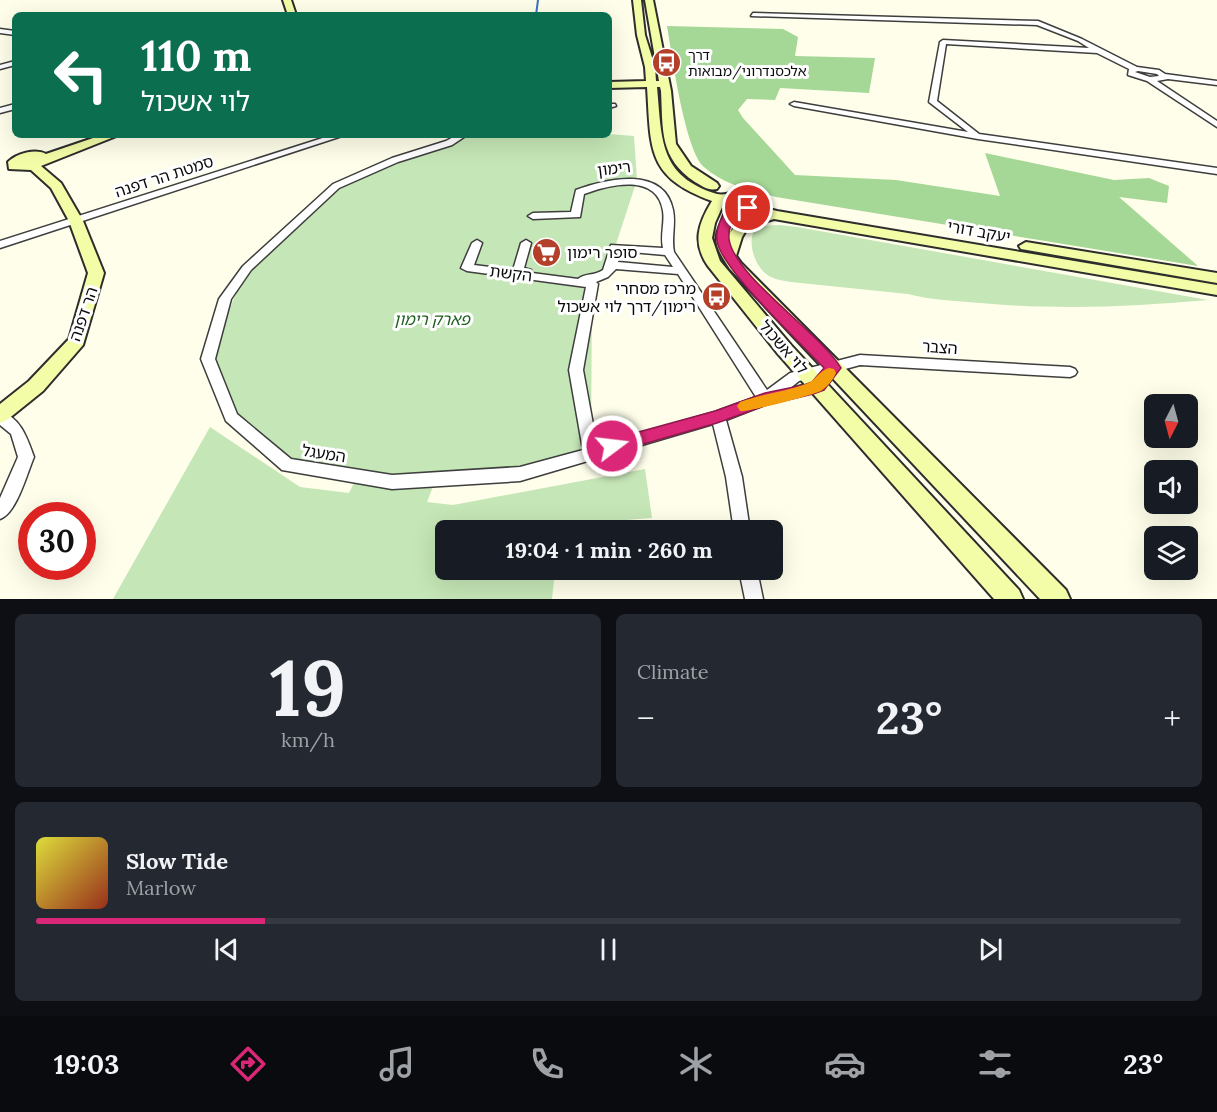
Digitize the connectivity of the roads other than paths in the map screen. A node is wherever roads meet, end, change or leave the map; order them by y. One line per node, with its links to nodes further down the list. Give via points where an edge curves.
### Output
1 (637, 1): 5 (main road)
2 (650, 2): 10 (main road)
3 (753, 15): 4 (street, via 1038,23)
4 (1098, 51): 6 (street); 16 (street, via 943,42 933,102)
5 (650, 67): 9 (main road); 12 (main road)
6 (1135, 69): 7 (street); 8 (street, via 1131,73)
7 (1165, 76): 8 (street); 11 (street)
8 (1150, 80): 15 (street)
9 (612, 83): 12 (main road); 13 (main road, via 638,89)
10 (665, 83): 12 (main road); 27 (main road, via 673,152 700,179)
11 (1217, 83)
12 (651, 84): 13 (main road)
13 (652, 99): 25 (main road, via 659,156)
14 (794, 104): 16 (street)
15 (1217, 125)
16 (978, 136): 23 (street)
17 (91, 138): 21 (main road)
18 (104, 138): 21 (main road)
19 (332, 138): 30 (street, סמטת הר דפנה)
20 (458, 138): 46 (street, המעגל, via 336,186 247,268 225,299 208,359 231,417 287,465 392,482 520,474)
21 (29, 162): 22 (main road); 24 (main road); 30 (main road, הר דפנה, via 56,186)
22 (0, 168)
23 (1217, 171)
24 (0, 174)
25 (683, 182): 26 (main road); 31 (main road, via 702,205)
26 (720, 200): 27 (main road); 31 (main road)
27 (735, 200): 28 (main road, יעקב דורי); 36 (main road, לוי אשכול, via 722,232); 39 (main road, יעקב דורי)
28 (777, 215): 36 (main road, via 743,224); 40 (main road, יעקב דורי)
29 (533, 216): 35 (street, רימון, via 576,215 579,192 602,184 637,180 660,194 668,209)
30 (76, 221): 34 (street, סמטת הר דפנה); 44 (main road, הר דפנה, via 96,273 77,341 36,386)
31 (706, 224): 42 (main road, לוי אשכול, via 704,240 708,255)
32 (477, 243): 46 (street, הקשת, via 467,268 592,284 576,370)
33 (526, 243): 37 (street, via 518,270 586,280 604,275)
34 (0, 245)
35 (669, 252): 37 (street, via 615,247); 38 (street, רימון)
36 (729, 256): 42 (main road, לוי אשכול)
37 (612, 265): 38 (street)
38 (681, 271): 43 (street, רימון)
39 (1217, 278)
40 (1217, 290)
41 (1070, 372): 42 (street, הצבר, via 872,360 848,363)
42 (819, 376): 43 (street, המעגל, via 807,390); 51 (main road, לוי אשכול); 52 (main road, לוי אשכול)
43 (765, 399): 45 (street, המעגל)
44 (0, 416): 47 (street, via 17,431 26,457 12,495)
45 (717, 417): 46 (street, המעגל); 48 (street, via 734,477)
46 (591, 452)
47 (0, 512)
48 (740, 520)
49 (750, 580): 50 (street)
50 (754, 599)
51 (1010, 599)
52 (1057, 599)

